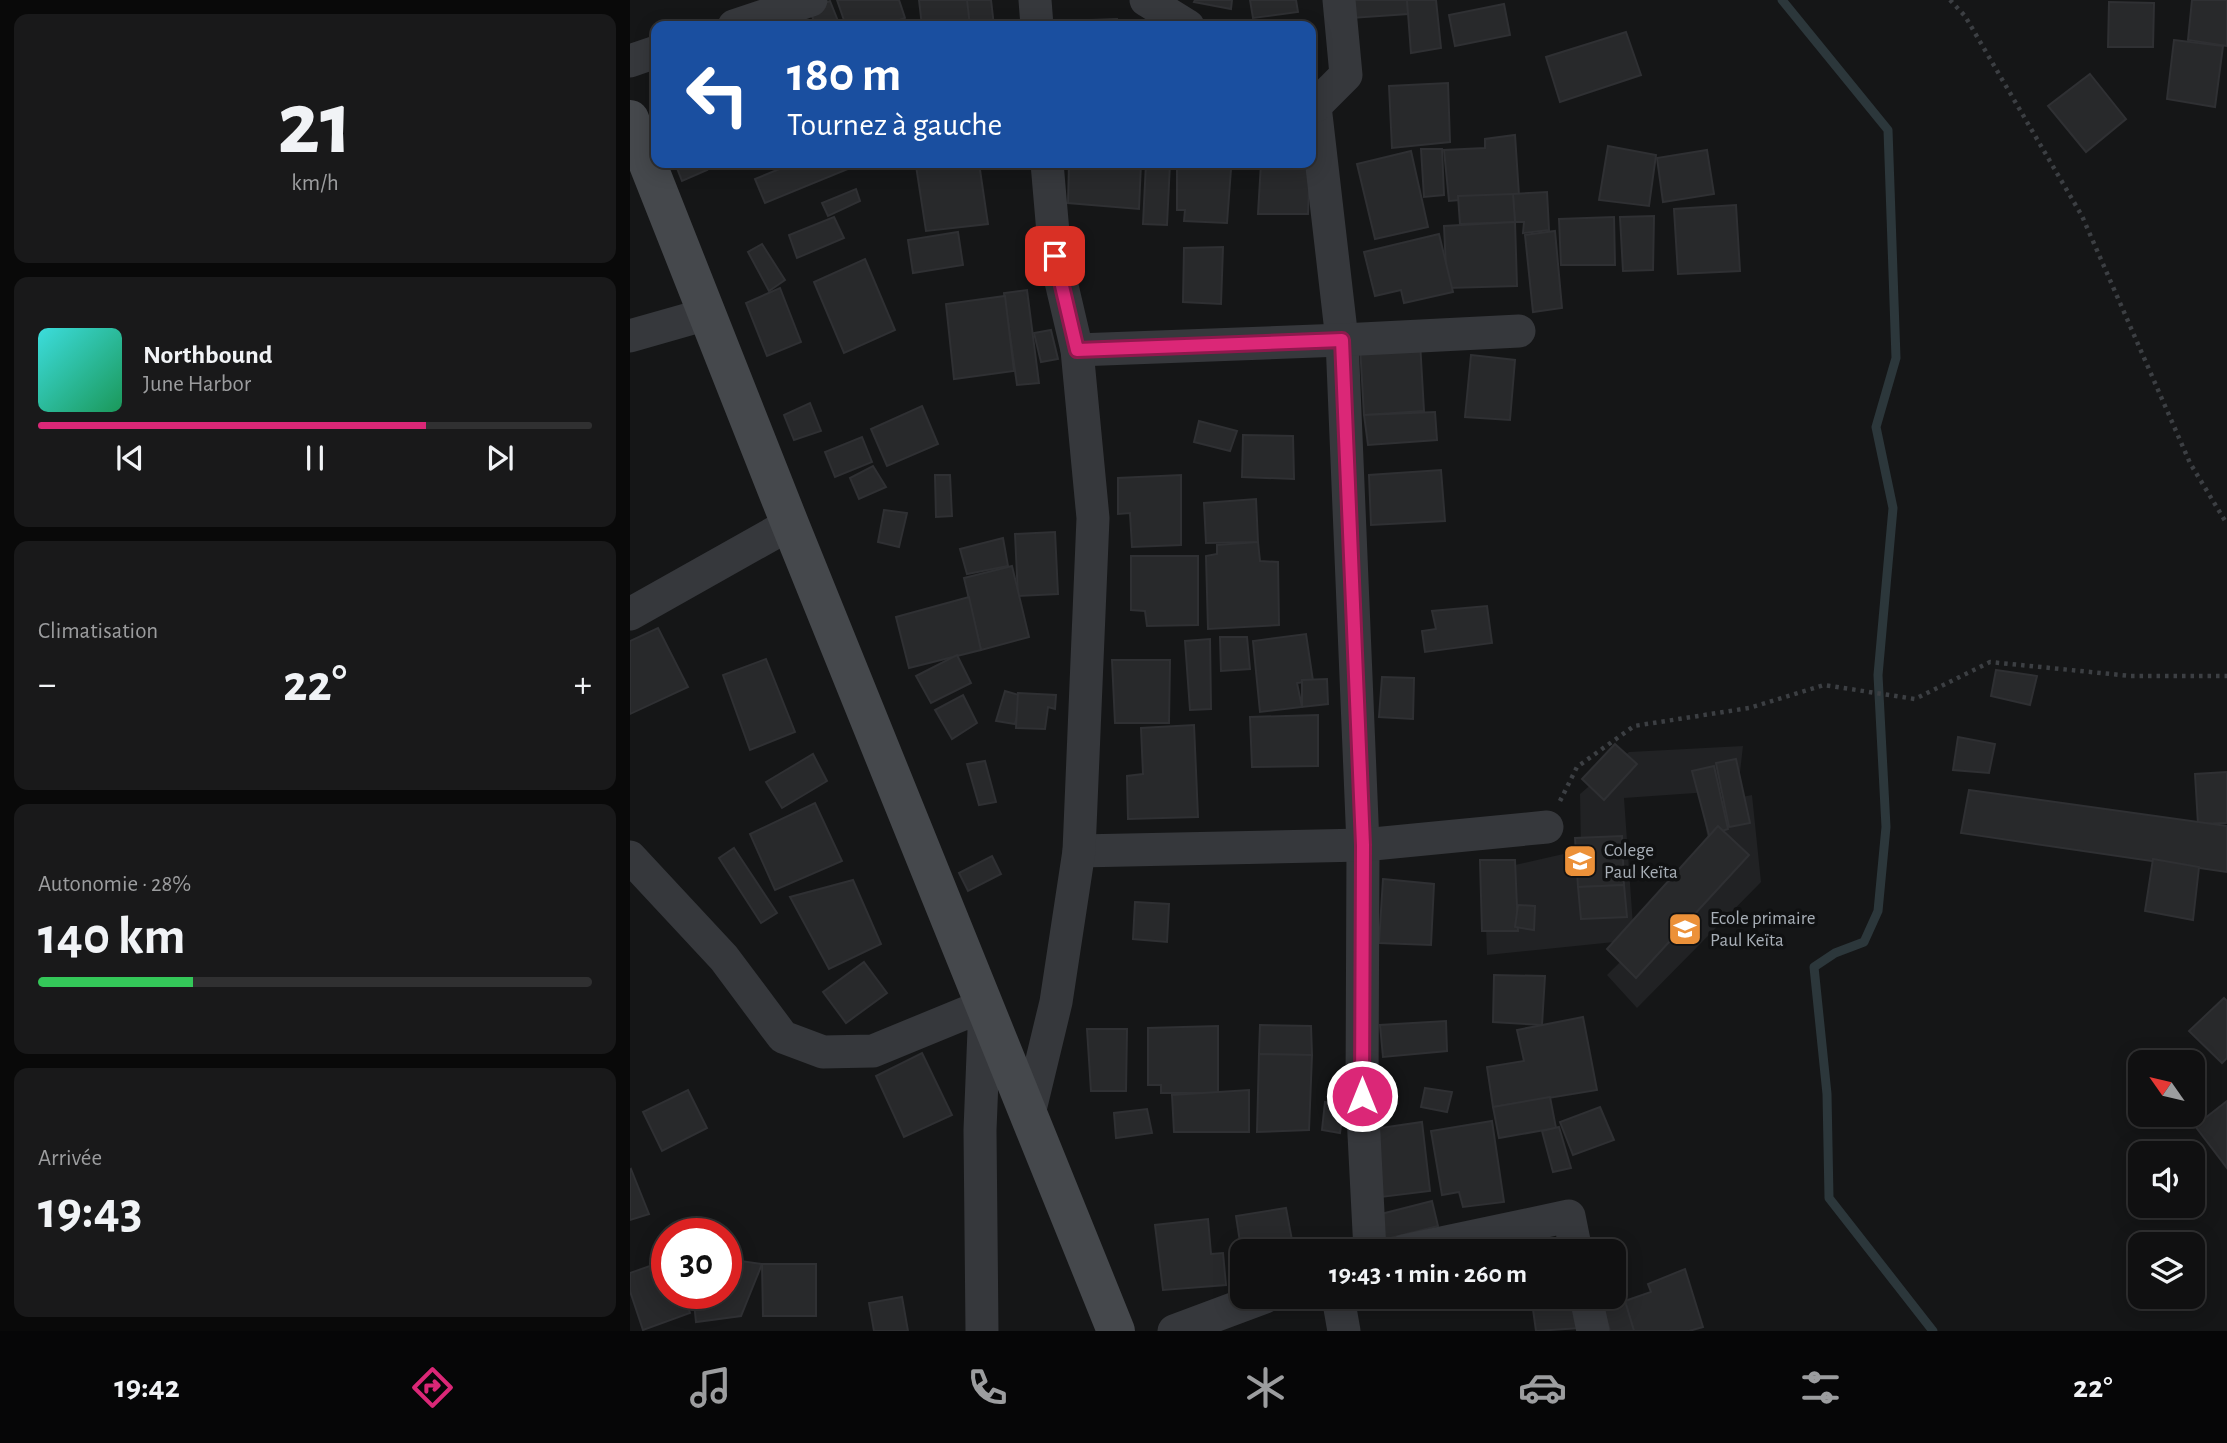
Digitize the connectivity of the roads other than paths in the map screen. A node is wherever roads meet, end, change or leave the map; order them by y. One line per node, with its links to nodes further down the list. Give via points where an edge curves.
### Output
1 (811, 0): 5 (street)
2 (1035, 0): 6 (street)
3 (1146, 0): 7 (street)
4 (1339, 0): 10 (street, via 1346,75)
5 (749, 21)
6 (1037, 21)
7 (1180, 21)
8 (651, 54): 9 (street)
9 (630, 61)
10 (1316, 102)
11 (630, 119): 14 (main road)
12 (1316, 129): 17 (street)
13 (1047, 168): 18 (street, via 1055,256)
14 (707, 314): 16 (street); 19 (main road)
15 (1519, 331): 17 (street)
16 (630, 336)
17 (1342, 340): 18 (street); 22 (street)
18 (1077, 350): 23 (street, via 1093,519)
19 (790, 524): 20 (street); 25 (main road)
20 (630, 614)
21 (1547, 827): 22 (street)
22 (1363, 845): 23 (street); 27 (street, via 1362,1096)
23 (1079, 851): 26 (street, via 1056,1002)
24 (630, 857): 25 (street, via 724,958 783,1037 823,1052 873,1051)
25 (985, 1005): 26 (main road); 33 (street, via 980,1130)
26 (1029, 1114): 34 (main road)
27 (1369, 1239)
28 (1461, 1239): 29 (street, via 1569,1216)
29 (1574, 1239)
30 (1233, 1309): 35 (street)
31 (1340, 1309): 36 (street)
32 (1588, 1309): 37 (street)
33 (982, 1331)
34 (1116, 1331)
35 (1174, 1331)
36 (1344, 1331)
37 (1593, 1331)

